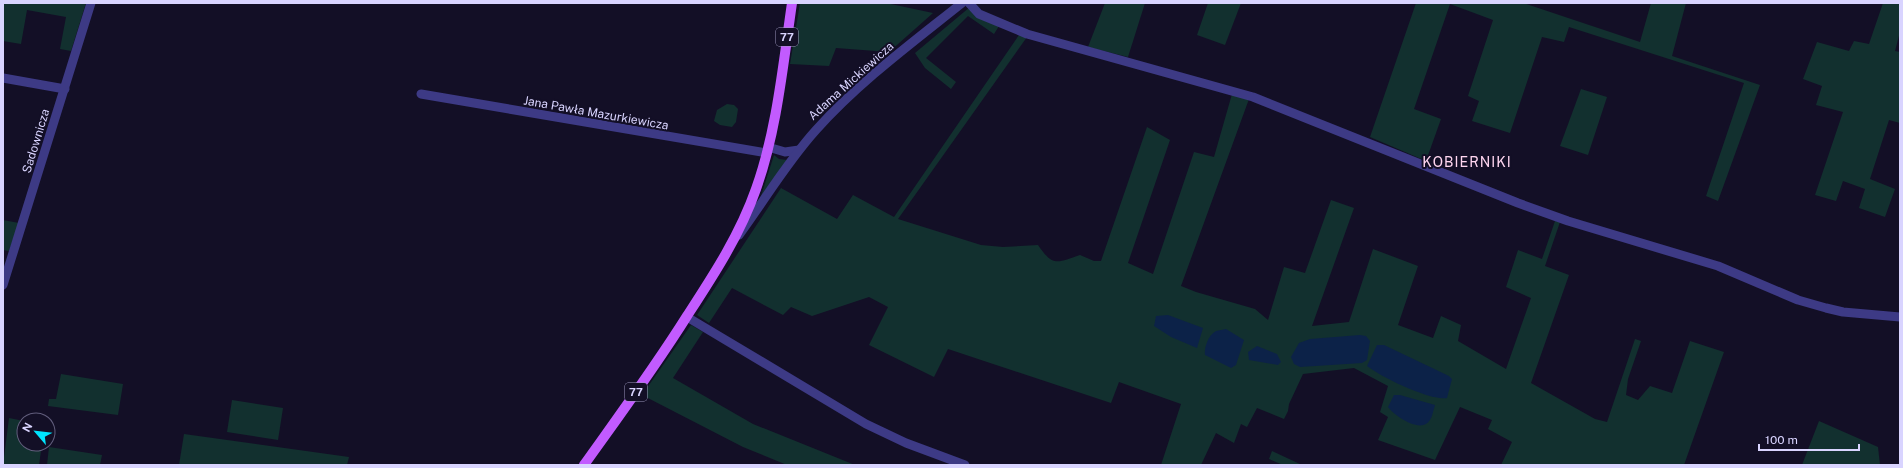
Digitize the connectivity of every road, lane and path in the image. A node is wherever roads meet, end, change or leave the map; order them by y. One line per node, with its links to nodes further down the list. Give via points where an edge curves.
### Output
1 (92, 3): 6 (street, Sadownicza)
2 (792, 3): 8 (main road, 77)
3 (962, 3): 9 (street, Adama Mickiewicza, via 850,95)
4 (969, 3): 13 (street, via 979,14 1016,30 1253,97 1518,203 1718,266 1798,300 1838,311)
5 (3, 78): 6 (street)
6 (65, 89): 11 (street, Sadownicza)
7 (421, 94): 8 (street, Jana Pawła Mazurkiewicza)
8 (768, 150): 9 (street, Jana Pawła Mazurkiewicza); 10 (main road, Adama Mickiewicza / 77, via 754,195)
9 (799, 150): 10 (street, Adama Mickiewicza)
10 (728, 250): 12 (main road, Adama Mickiewicza / 77)
11 (3, 285)
12 (687, 317): 14 (main road, Adama Mickiewicza / 77); 15 (street, via 866,424 906,443)
13 (1900, 317)
14 (584, 465)
15 (965, 465)

